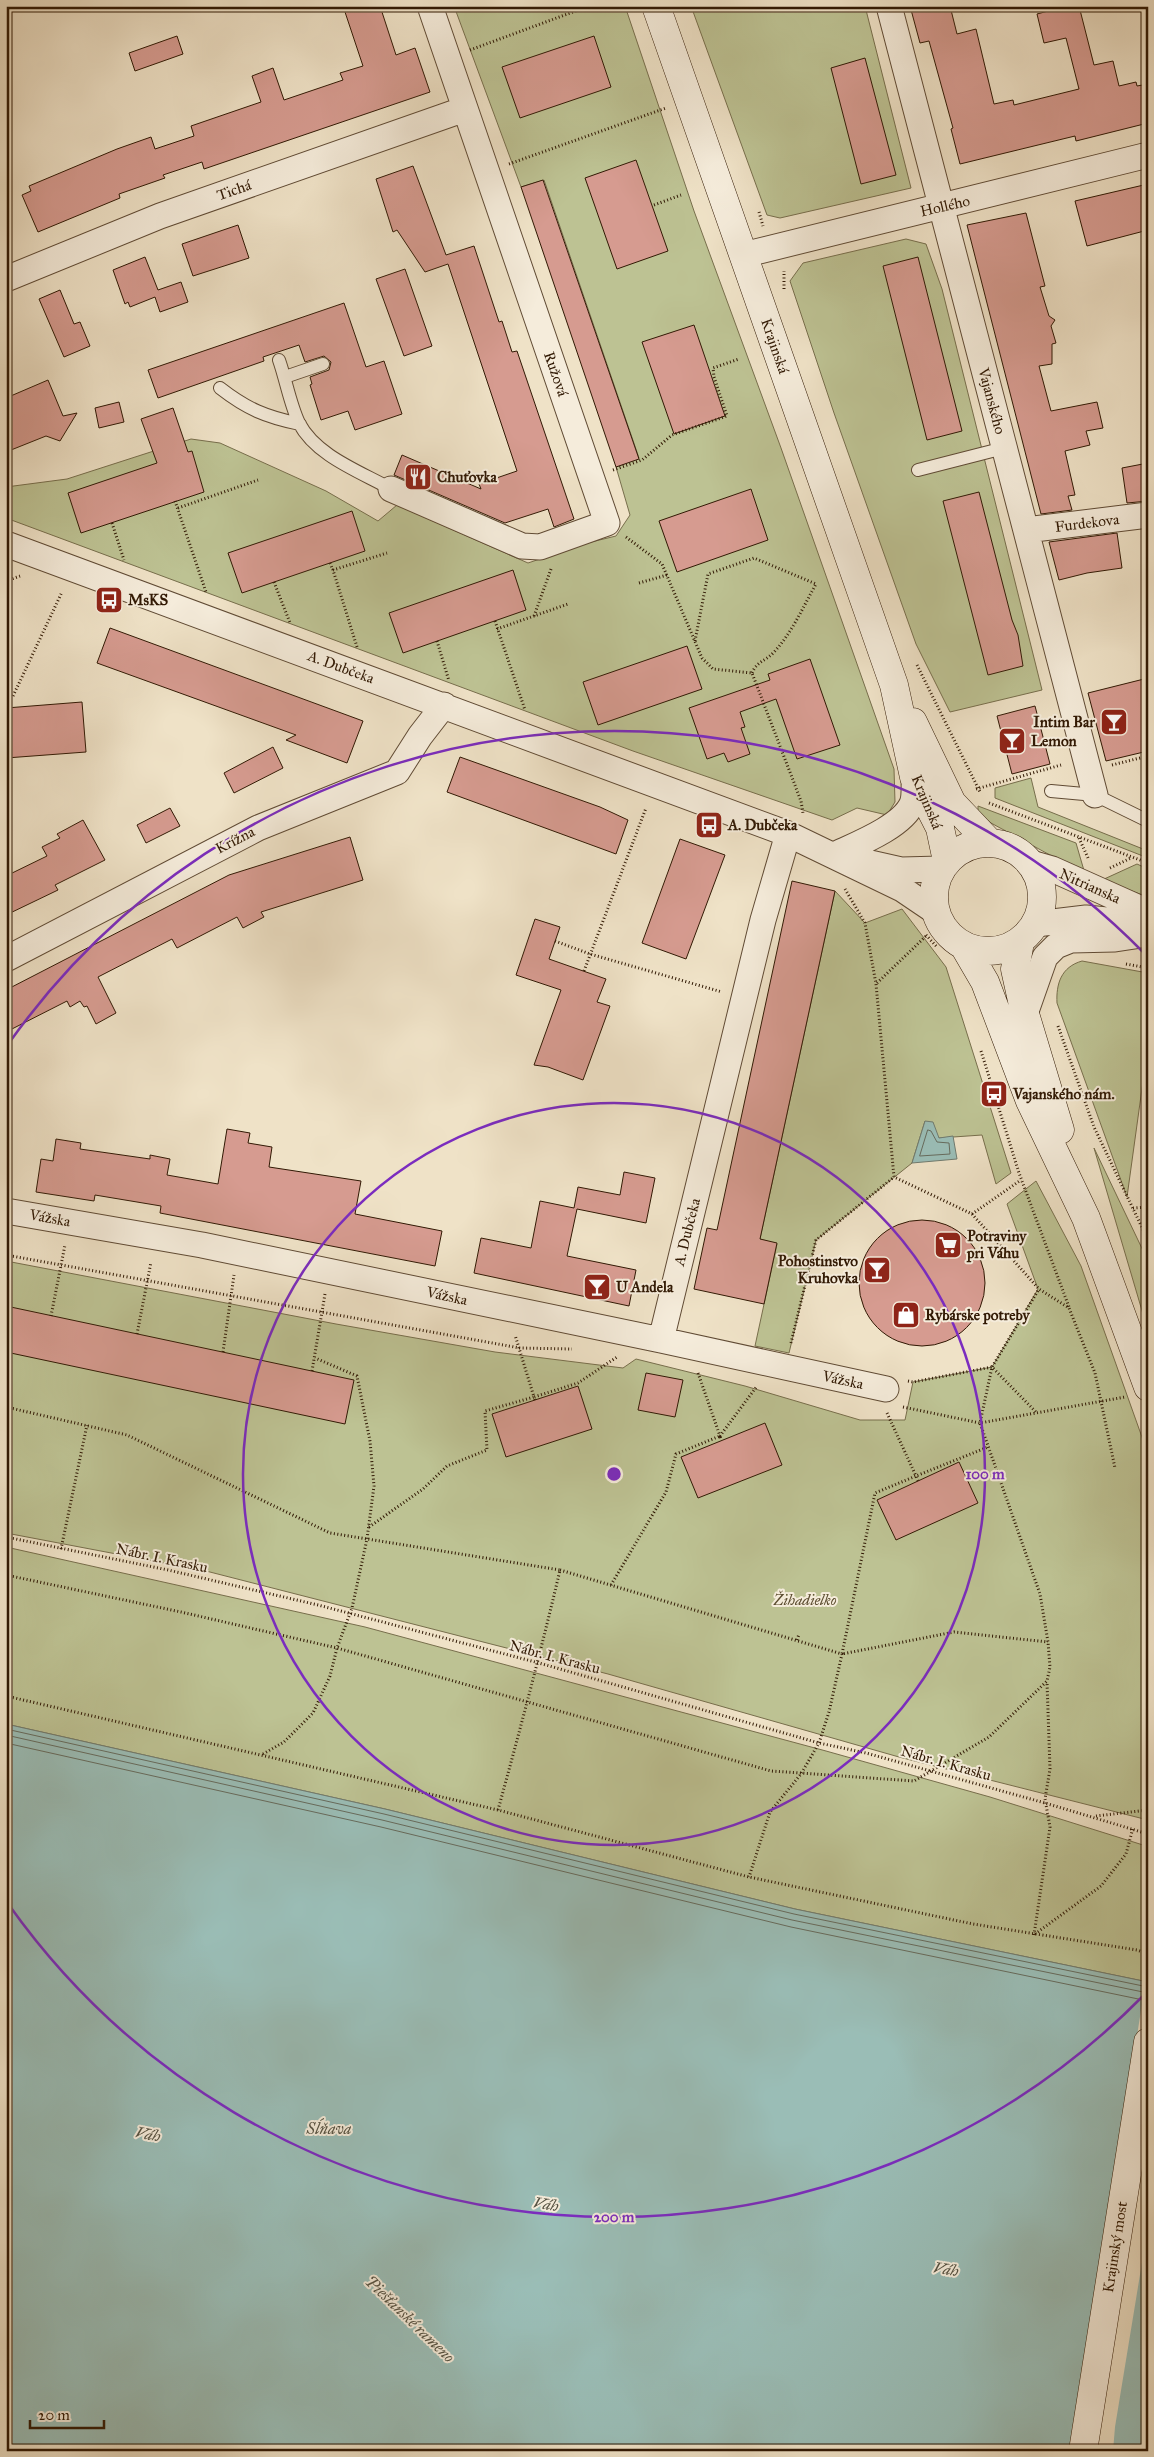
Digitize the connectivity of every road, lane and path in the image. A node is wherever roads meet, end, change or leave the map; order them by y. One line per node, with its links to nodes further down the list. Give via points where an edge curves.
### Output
1 (430, 6): 5 (street, Ružová)
2 (589, 6): 5 (path)
3 (656, 6): 6 (main road, Krajinská)
4 (889, 6): 12 (street, Vajanského)
5 (448, 58): 7 (street, Ružová)
6 (688, 100): 9 (path); 13 (main road, Krajinská)
7 (465, 109): 9 (street, Ružová); 15 (street, Tichá, via 160,216)
8 (1148, 155): 12 (street, Hollého)
9 (487, 172): 32 (street, Ružová)
10 (681, 195): 11 (path)
11 (654, 205)
12 (941, 208): 13 (street, Hollého); 23 (street, Vajanského)
13 (742, 255): 55 (main road, Krajinská)
14 (784, 269): 16 (path)
15 (6, 279)
16 (784, 292)
17 (739, 359): 25 (path, via 712,369 727,416 672,435 642,460)
18 (279, 360): 20 (lane)
19 (323, 364): 20 (lane)
20 (285, 378): 22 (lane)
21 (220, 388): 22 (lane, via 244,406 271,418)
22 (300, 424): 27 (lane, via 325,452)
23 (1004, 448): 24 (lane); 33 (street, Vajanského)
24 (918, 470)
25 (606, 473)
26 (258, 480): 29 (path)
27 (391, 490): 34 (street, via 522,546 540,547)
28 (176, 501): 29 (path)
29 (178, 508): 44 (path)
30 (1148, 515): 33 (street, Furdekova)
31 (112, 523): 38 (path)
32 (607, 523): 34 (street); 40 (path, via 662,564)
33 (1026, 530): 64 (street, Vajanského)
34 (561, 540): 46 (path)
35 (6, 544): 57 (street, A. Dubčeka)
36 (387, 553): 39 (path)
37 (330, 563): 39 (path)
38 (127, 568)
39 (333, 570): 52 (path)
40 (667, 575): 43 (path); 51 (path)
41 (274, 582): 48 (path)
42 (65, 584): 56 (path)
43 (640, 584)
44 (208, 598)
45 (568, 604): 46 (path)
46 (534, 616): 49 (path)
47 (495, 621): 49 (path)
48 (292, 629)
49 (497, 629): 58 (path)
50 (437, 641): 57 (path)
51 (694, 642): 54 (path, via 702,658 713,669); 54 (path, via 708,574 754,558 816,584 774,653 756,664)
52 (360, 654)
53 (916, 663): 61 (path)
54 (752, 673): 68 (path, via 801,801 804,818)
55 (894, 684): 60 (main road, Krajinská); 69 (main road, Krajinská, via 952,803)
56 (13, 696)
57 (448, 697): 68 (street, A. Dubčeka); 83 (street, Krížna, via 397,772 258,828)
58 (527, 716)
59 (1065, 758): 61 (path, via 1061,765)
60 (914, 777): 70 (street, via 912,804 899,818 883,832); 73 (main road, Krajinská, via 940,828)
61 (978, 788): 63 (path)
62 (1051, 791): 64 (lane)
63 (981, 795)
64 (1095, 795): 67 (lane)
65 (984, 801): 72 (path)
66 (647, 803): 82 (path)
67 (1148, 821)
68 (794, 837): 70 (street, A. Dubčeka); 88 (street, A. Dubčeka, via 763,920)
69 (988, 842): 71 (main road, via 1016,850); 73 (main road, via 961,849)
70 (834, 855): 73 (street, A. Dubčeka, via 901,870); 77 (street, A. Dubčeka, via 902,889)
71 (1031, 863): 75 (street, Nitrianska, via 1052,869); 78 (main road, via 1042,888 1042,906)
72 (1148, 863)
73 (944, 865): 77 (main road, via 934,890)
74 (843, 886): 87 (path, via 865,923)
75 (1148, 912)
76 (1148, 924): 78 (street, Nitrianska, via 1086,918)
77 (928, 926): 81 (path); 81 (main road, via 942,926 951,938); 87 (path)
78 (1028, 933): 81 (main road, via 1002,950); 89 (main road, via 1015,969)
79 (1148, 934): 89 (street, via 1071,940 1056,946 1045,957)
80 (555, 941): 82 (path)
81 (953, 949): 98 (main road, via 985,982 1030,1100)
82 (590, 954): 86 (path); 88 (path)
83 (6, 959)
84 (1121, 963): 85 (path)
85 (1148, 968)
86 (584, 971)
87 (876, 984): 92 (path)
88 (744, 998): 113 (street, A. Dubčeka)
89 (1025, 1014): 98 (main road)
90 (1058, 1025): 95 (path, via 1094,1127)
91 (980, 1049): 93 (path)
92 (894, 1178): 97 (path); 114 (path, via 816,1240)
93 (1021, 1180): 97 (path); 109 (path)
94 (1148, 1207): 95 (path)
95 (1133, 1208): 101 (path)
96 (6, 1211): 99 (street, Vážska)
97 (972, 1214): 107 (path)
98 (1086, 1218): 122 (main road)
99 (68, 1222): 100 (street, Vážska); 104 (path)
100 (156, 1237): 102 (street, Vážska); 106 (path)
101 (1148, 1240)
102 (238, 1252): 105 (street, Vážska); 108 (path)
103 (6, 1255): 104 (path)
104 (62, 1265): 106 (path); 111 (path)
105 (330, 1272): 110 (path); 113 (street, Vážska)
106 (147, 1281): 108 (path); 112 (path)
107 (1038, 1289): 109 (path); 118 (path)
108 (231, 1296): 110 (path); 115 (path)
109 (1069, 1308): 125 (path, via 1095,1373)
110 (321, 1311): 117 (path); 123 (path, via 520,1348)
111 (51, 1316)
112 (137, 1334)
113 (661, 1340): 124 (street, Vážska)
114 (791, 1344)
115 (223, 1352)
116 (620, 1355): 123 (path, via 578,1383)
117 (315, 1358): 120 (path); 136 (path, via 357,1376 370,1441 374,1486)
118 (992, 1367): 127 (path); 128 (path)
119 (697, 1370): 130 (path)
120 (312, 1371)
121 (760, 1383): 130 (path)
122 (1138, 1392): 125 (path)
123 (534, 1399): 136 (path, via 485,1411 487,1450 447,1466 423,1489)
124 (886, 1400): 134 (path)
125 (1100, 1400): 127 (path); 133 (path)
126 (6, 1407): 129 (path)
127 (1037, 1413): 128 (path)
128 (980, 1423): 132 (path)
129 (87, 1425): 138 (path, via 127,1435 330,1533); 139 (path)
130 (720, 1436): 131 (path); 142 (path, via 676,1454 666,1492)
131 (721, 1440)
132 (988, 1446): 134 (path); 146 (path, via 1040,1594)
133 (1114, 1468)
134 (916, 1476): 135 (path); 148 (path, via 875,1493)
135 (918, 1481)
136 (369, 1527): 138 (path)
137 (6, 1537): 139 (path, Nábr. I. Krasku)
138 (368, 1539): 140 (path); 143 (path)
139 (61, 1549): 143 (path, Nábr. I. Krasku, via 168,1570)
140 (560, 1570): 142 (path); 149 (path)
141 (6, 1575): 147 (path)
142 (611, 1586): 145 (path)
143 (350, 1613): 147 (path); 149 (path, Nábr. I. Krasku)
144 (799, 1634): 145 (path)
145 (797, 1640): 148 (path)
146 (1048, 1642): 148 (path, via 954,1632); 150 (path, via 1050,1667)
147 (337, 1648): 152 (path); 154 (path, via 330,1676 313,1713 284,1742)
148 (842, 1654): 153 (path, via 830,1712)
149 (539, 1663): 152 (path); 153 (path, Nábr. I. Krasku)
150 (1047, 1681): 155 (path, via 989,1737); 157 (path, via 1050,1769)
151 (6, 1696): 154 (path)
152 (525, 1703): 156 (path, via 770,1771); 158 (path)
153 (819, 1743): 155 (path, Nábr. I. Krasku); 156 (path)
154 (262, 1755): 158 (path)
155 (930, 1771): 156 (path, via 914,1781); 157 (path, Nábr. I. Krasku)
156 (801, 1774): 163 (path, via 770,1812)
157 (1045, 1803): 160 (path, Nábr. I. Krasku); 164 (path, via 1050,1827)
158 (498, 1810): 163 (path)
159 (1148, 1810): 160 (path, Nábr. I. Krasku)
160 (1093, 1817): 161 (path, Nábr. I. Krasku)
161 (1133, 1828): 162 (path, Nábr. I. Krasku); 164 (path, via 1126,1854 1101,1886)
162 (1148, 1834)
163 (749, 1877): 164 (path)
164 (1034, 1935): 165 (path)
165 (1148, 1954)
166 (1148, 2042): 167 (main road, Krajinský most)
167 (1083, 2451)

